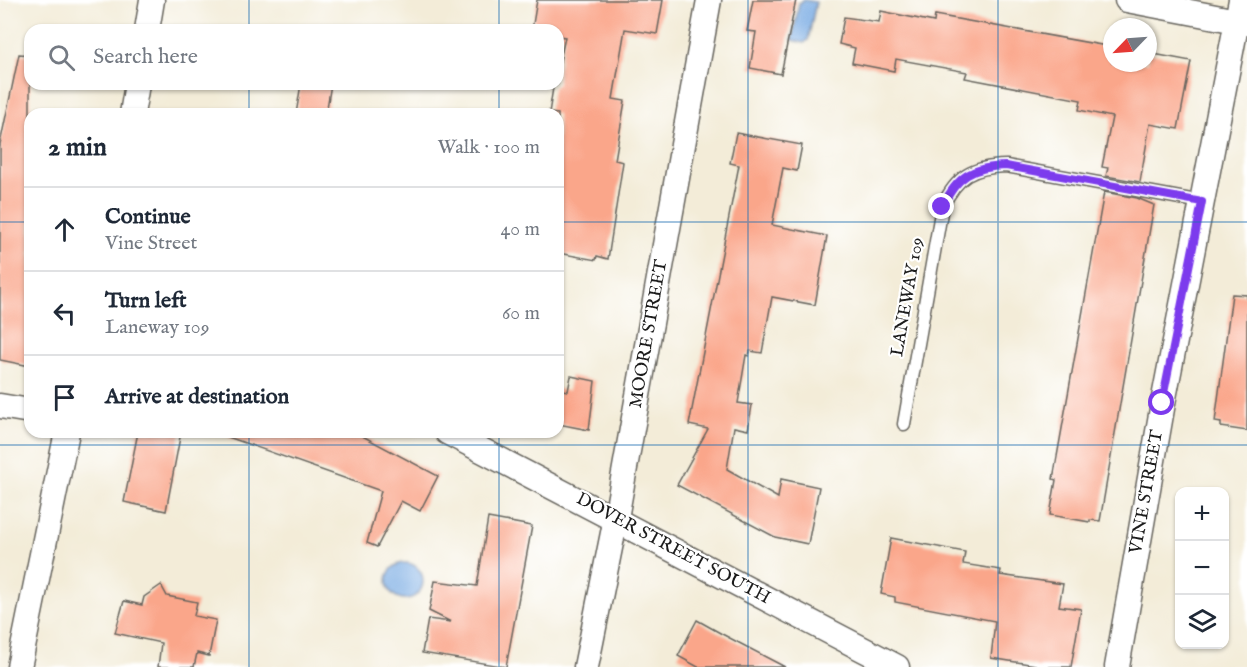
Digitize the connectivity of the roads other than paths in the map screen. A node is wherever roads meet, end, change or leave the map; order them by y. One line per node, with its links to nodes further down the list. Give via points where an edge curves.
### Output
1 (152, 0): 5 (street)
2 (709, 0): 14 (street, MOORE STREET)
3 (1127, 0): 4 (street)
4 (1242, 15): 8 (street, VINE STREET)
5 (148, 24)
6 (136, 90): 7 (street)
7 (133, 108)
8 (1202, 202): 11 (lane, LANEWAY 109, via 1006,166 986,166 966,174 951,188 942,207); 18 (street, VINE STREET, via 1162,403)
9 (0, 406): 10 (street)
10 (24, 410)
11 (904, 424)
12 (66, 438): 15 (street)
13 (459, 438): 14 (street, DOVER STREET SOUTH)
14 (616, 519): 16 (street, MOORE STREET); 17 (street, DOVER STREET SOUTH)
15 (19, 667)
16 (586, 667)
17 (897, 667)
18 (1117, 667)

